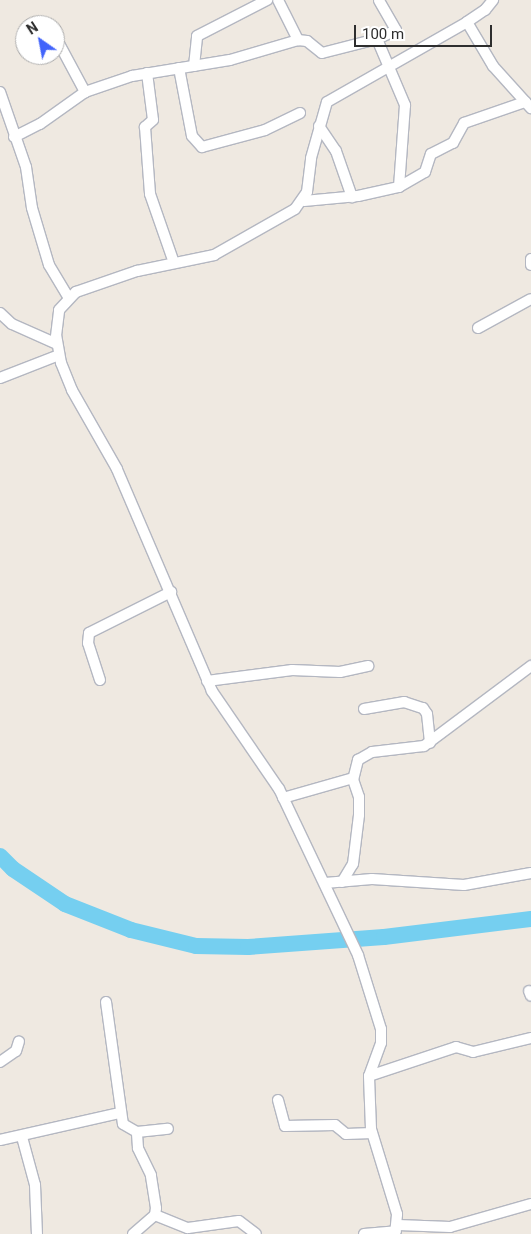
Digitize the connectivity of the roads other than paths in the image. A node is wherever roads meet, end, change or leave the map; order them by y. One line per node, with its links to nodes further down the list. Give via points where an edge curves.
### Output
1 (267, 0): 10 (street, via 197,36)
2 (278, 0): 7 (street)
3 (379, 0): 6 (street, via 396,30)
4 (493, 0): 5 (street)
5 (467, 22): 9 (street); 15 (street, via 493,66)
6 (378, 39): 7 (street, via 322,53 307,41); 9 (street)
7 (298, 40): 10 (street, via 230,60)
8 (65, 55): 14 (street)
9 (391, 64): 17 (street, via 335,95 323,110); 19 (street, via 406,120)
10 (194, 66): 11 (street)
11 (179, 68): 12 (street); 16 (street, via 192,136 202,147 265,130)
12 (146, 73): 14 (street); 23 (street, via 154,120 145,128 150,194)
13 (0, 92): 18 (street)
14 (85, 92): 18 (street, via 40,124)
15 (528, 105): 19 (street, via 464,123 453,143 431,154 425,172)
16 (300, 113)
17 (319, 126): 20 (street, via 336,151); 21 (street)
18 (14, 137): 25 (street, via 26,167 32,208 49,265)
19 (399, 187): 20 (street)
20 (352, 197): 21 (street)
21 (304, 201): 23 (street, via 229,249)
22 (531, 259): 24 (street)
23 (174, 263): 25 (street, via 122,276)
24 (531, 265)
25 (68, 297): 29 (street, via 59,310)
26 (531, 299): 28 (street)
27 (0, 312): 29 (street, via 12,324)
28 (478, 328)
29 (57, 344): 30 (street)
30 (59, 355): 31 (street); 32 (street, via 72,390 117,469)
31 (0, 378)
32 (171, 592): 35 (street, via 89,633 88,643); 36 (street)
33 (368, 666): 36 (street, via 340,672 292,670)
34 (531, 666): 38 (street)
35 (100, 680)
36 (207, 681): 40 (street, via 219,705)
37 (364, 709): 38 (street, via 414,704 427,714)
38 (430, 743): 39 (street, via 416,749 368,754 356,763)
39 (352, 778): 40 (street); 42 (street, via 359,797 359,815 353,864)
40 (284, 798): 43 (street)
41 (531, 873): 42 (street, via 464,885 388,880)
42 (342, 882): 43 (street)
43 (325, 883): 48 (street, via 358,955 381,1029 381,1043)
44 (106, 1002): 50 (street)
45 (531, 1038): 48 (street, via 474,1052 456,1047)
46 (19, 1041): 47 (street, via 16,1051)
47 (0, 1062)
48 (369, 1076): 53 (street)
49 (278, 1100): 53 (street, via 285,1126 336,1125 346,1134)
50 (120, 1113): 52 (street, via 125,1127); 54 (street)
51 (168, 1129): 52 (street)
52 (137, 1132): 57 (street, via 138,1148 152,1178)
53 (372, 1133): 58 (street)
54 (22, 1137): 55 (street); 59 (street, via 35,1186)
55 (0, 1140)
56 (531, 1204): 58 (street, via 450,1227)
57 (155, 1215): 60 (street); 61 (street, via 188,1228 239,1221)
58 (396, 1230): 62 (street)
59 (37, 1234)
60 (132, 1234)
61 (256, 1234)
62 (364, 1234)

